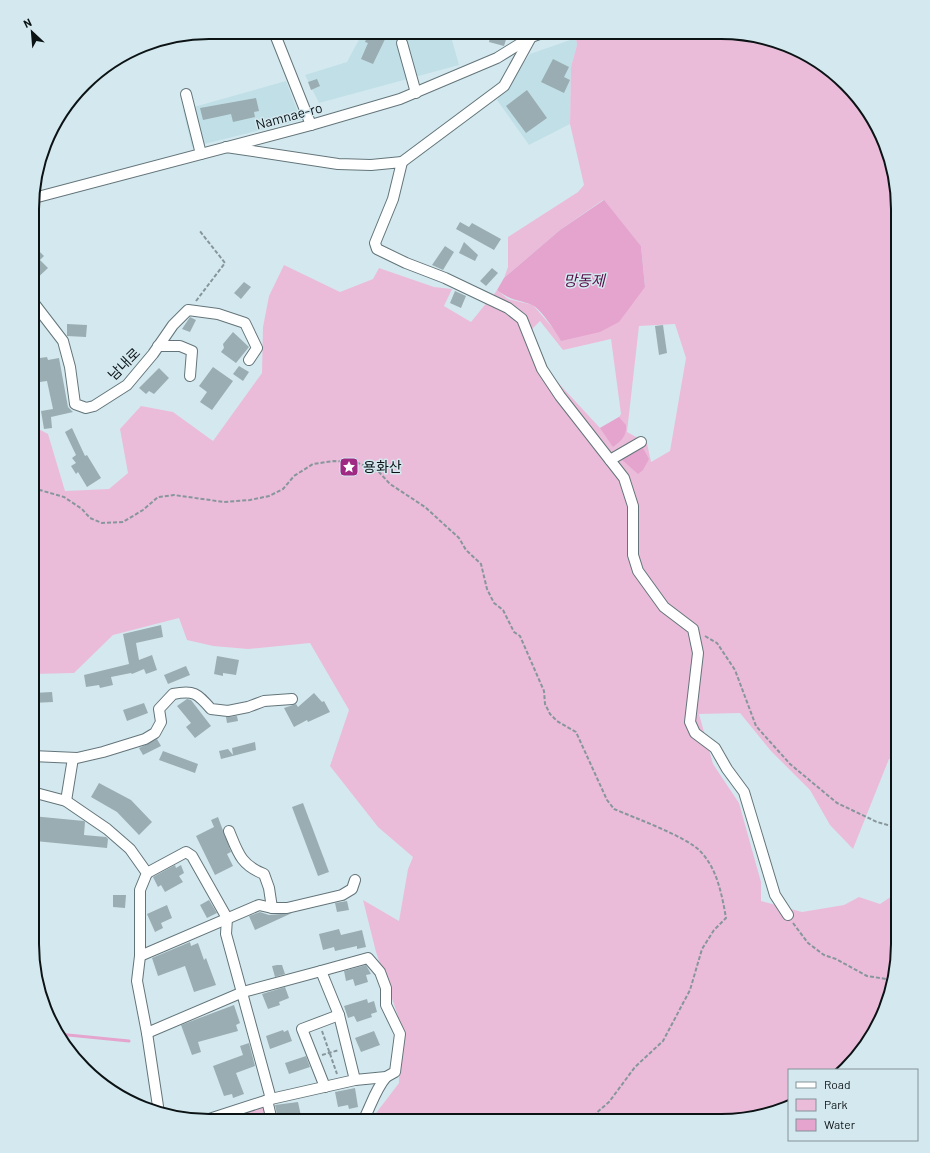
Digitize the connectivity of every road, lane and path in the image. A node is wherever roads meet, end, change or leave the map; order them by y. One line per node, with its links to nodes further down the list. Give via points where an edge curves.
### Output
1 (277, 39): 7 (street)
2 (528, 39): 5 (street, Namnae-ro, via 497,58)
3 (530, 39): 10 (street, via 504,86)
4 (402, 43): 5 (street)
5 (416, 92): 7 (street, Namnae-ro)
6 (186, 94): 9 (street)
7 (311, 125): 8 (street, Namnae-ro)
8 (226, 147): 9 (street, Namnae-ro); 10 (street, via 338,164 372,165)
9 (201, 154): 11 (street, Namnae-ro)
10 (402, 162): 19 (street, via 393,199 375,243 377,249 508,308 522,319 542,370)
11 (39, 197)
12 (199, 230): 14 (path, via 225,263)
13 (39, 310): 15 (street, 남내로, via 63,341 70,367 75,404 86,408 94,406 127,385)
14 (188, 310): 15 (street, 남내로); 16 (street, via 218,314 245,323 257,348)
15 (158, 346): 17 (street, via 180,346 192,352)
16 (249, 360)
17 (190, 376)
18 (641, 442): 19 (street)
19 (610, 460): 21 (street, via 624,478 633,506 633,555 638,571 664,607)
20 (39, 490): 53 (path, via 64,497 90,518 102,523 123,522 158,497 174,495 224,502 250,500 269,496 283,489 294,476 313,464 334,461 358,463 378,471 390,484 426,507 459,538 466,550 481,564 487,589 494,603 503,610 514,632 520,636 544,690 545,704 550,714 576,732 607,800 614,809 688,842 700,851 713,870 722,896 726,918 714,930 702,949 690,990 663,1041 634,1067 609,1102)
21 (693, 629): 27 (path, via 717,643 735,670 756,726 790,764 837,803); 32 (street, via 698,653 690,722 695,733 715,748 744,792 775,895)
22 (292, 700): 24 (street, via 264,701 248,708 228,711 211,709 200,696 190,691 173,694 159,709 161,722 155,733 103,752)
23 (39, 756): 24 (street)
24 (73, 758): 26 (street)
25 (39, 794): 26 (street)
26 (66, 801): 29 (street, via 107,829 130,849)
27 (891, 826)
28 (229, 831): 31 (street, via 239,856 251,869 264,874)
29 (147, 873): 33 (street, via 186,852 192,856); 34 (street, via 140,890)
30 (355, 880): 31 (street, via 352,889 342,895 287,908)
31 (272, 908): 33 (street, via 259,905)
32 (788, 915): 36 (path, via 800,935 824,955 867,976)
33 (227, 918): 34 (street); 37 (street, via 226,934)
34 (140, 956): 40 (street, via 137,981)
35 (321, 971): 37 (street); 38 (street); 44 (street, via 368,958 380,972 386,988 386,1005 400,1034 395,1072)
36 (887, 979)
37 (242, 992): 40 (street); 48 (street)
38 (339, 1015): 39 (street); 41 (street)
39 (319, 1022): 42 (path); 43 (street, via 302,1029)
40 (147, 1032): 49 (street)
41 (347, 1048): 42 (path); 45 (street)
42 (330, 1053): 43 (path); 46 (path)
43 (313, 1057): 47 (street)
44 (386, 1077): 45 (street); 52 (street, via 377,1088)
45 (355, 1080): 46 (street)
46 (341, 1084): 47 (street)
47 (325, 1087): 48 (street)
48 (269, 1099): 50 (street); 51 (street)
49 (157, 1106)
50 (224, 1114)
51 (271, 1114)
52 (367, 1114)
53 (595, 1114)

